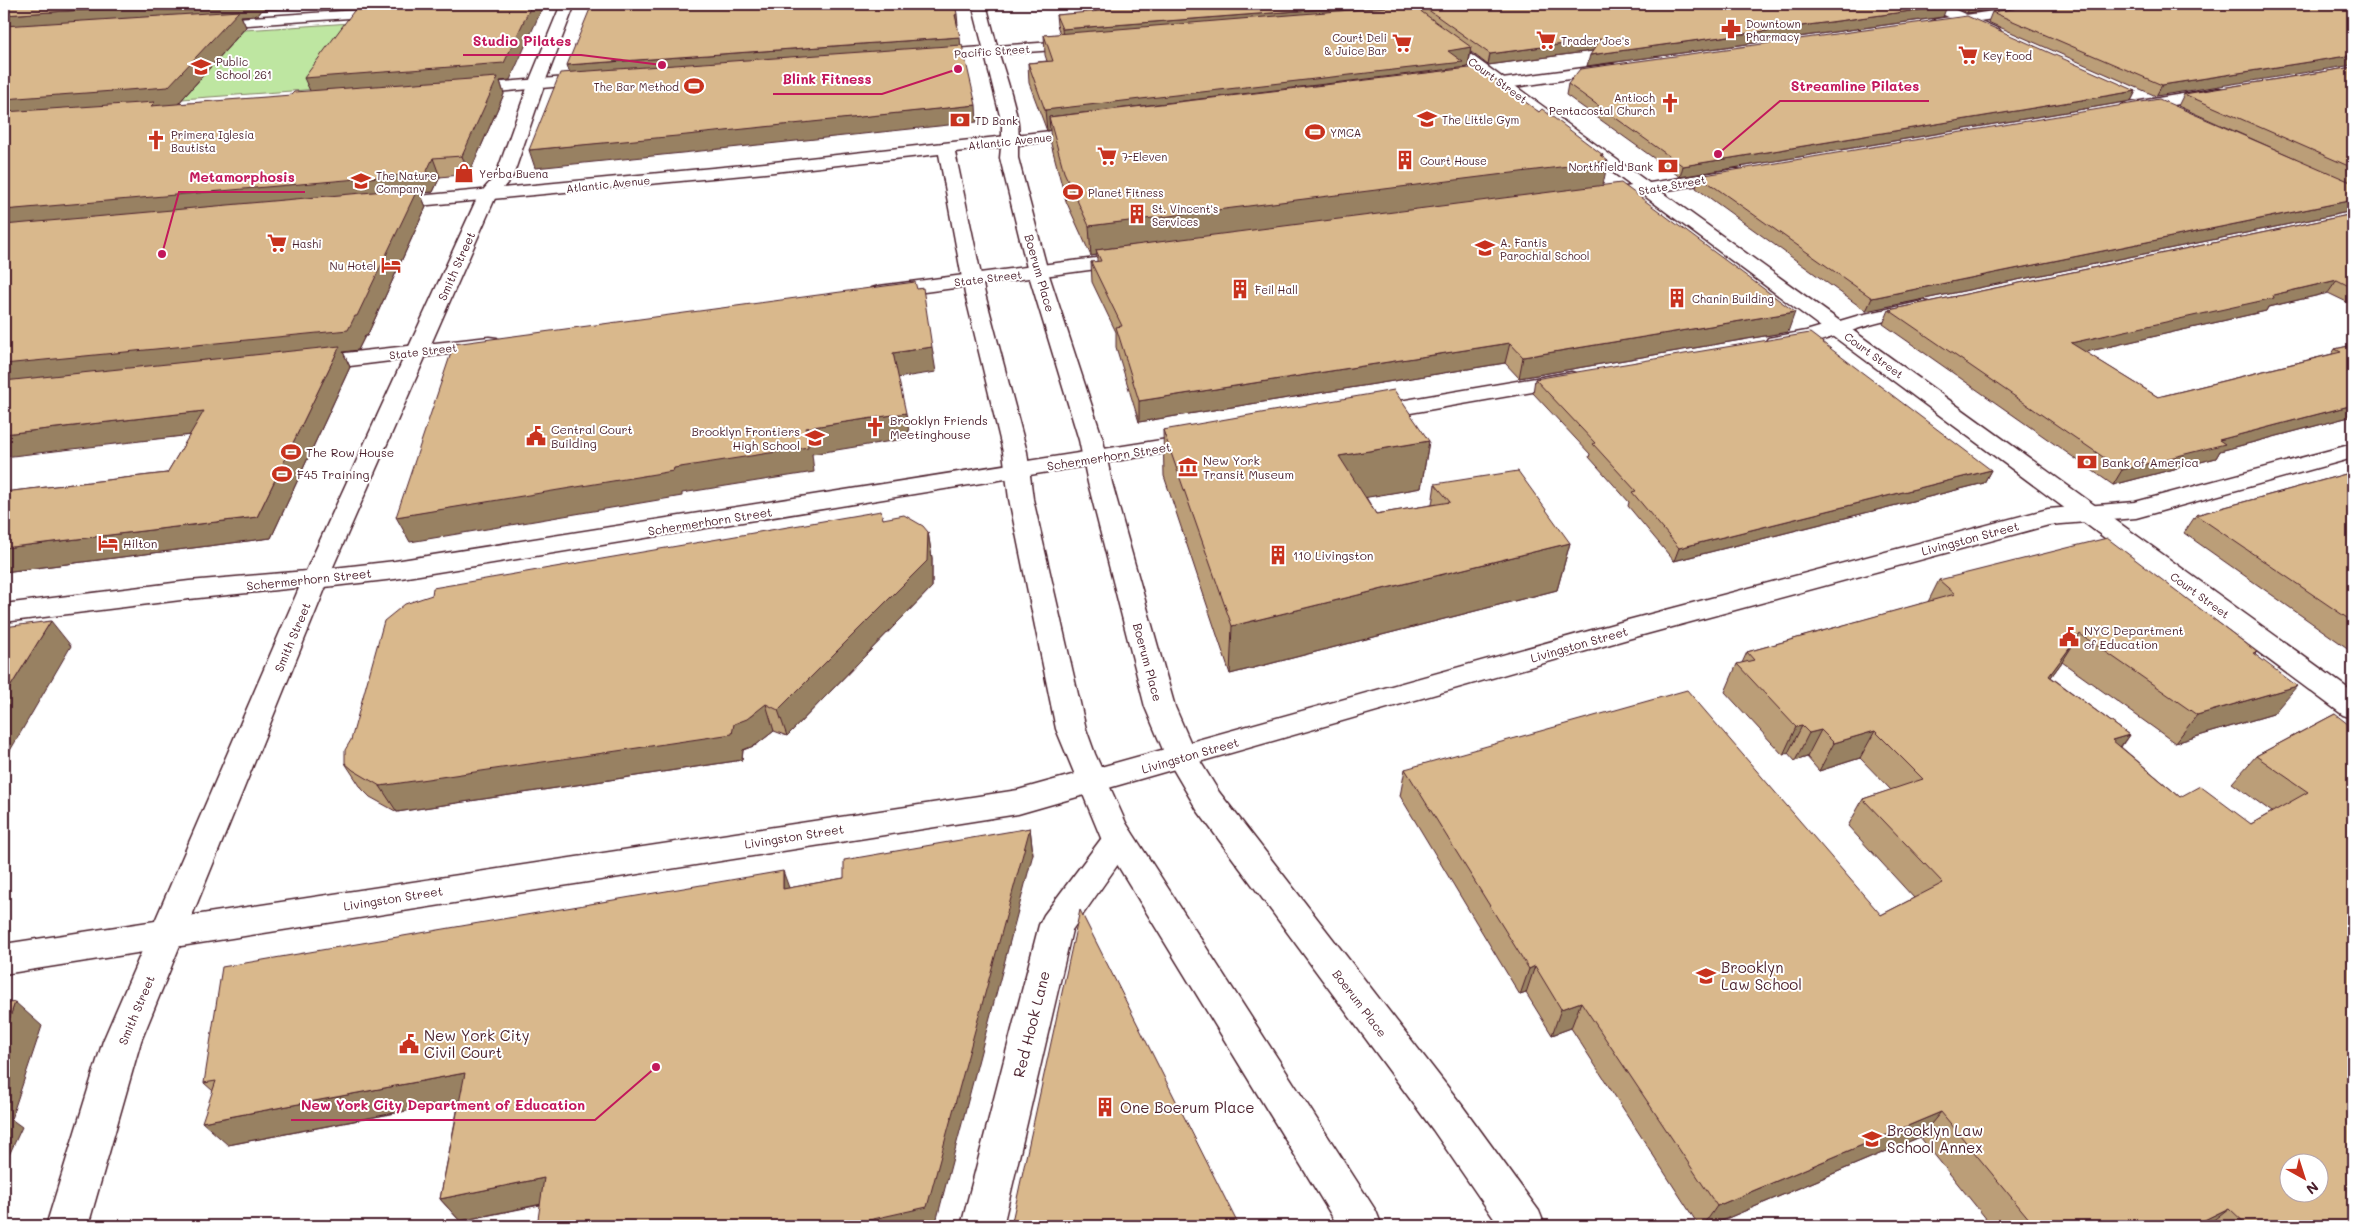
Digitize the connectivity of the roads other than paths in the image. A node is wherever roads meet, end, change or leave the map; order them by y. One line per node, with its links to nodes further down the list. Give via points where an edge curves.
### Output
1 (568, 4): 18 (street, Smith Street)
2 (979, 4): 14 (street, Boerum Place)
3 (1394, 4): 7 (street, Court Street)
4 (1931, 4): 8 (street)
5 (2073, 4): 8 (street)
6 (406, 11): 10 (street)
7 (1413, 18): 9 (street); 19 (street, Court Street)
8 (1965, 19): 11 (street); 12 (street)
9 (1392, 20)
10 (189, 25)
11 (1921, 25)
12 (2012, 40)
13 (1095, 43): 14 (street, Pacific Street)
14 (992, 51): 15 (street, Pacific Street); 28 (street, Boerum Place, via 1010,124)
15 (912, 56)
16 (1625, 67): 19 (street)
17 (605, 79): 18 (street)
18 (537, 84): 22 (street); 32 (street, Smith Street, via 504,176)
19 (1503, 84): 20 (street); 31 (street, Court Street)
20 (1452, 90)
21 (2236, 90): 24 (street)
22 (452, 91)
23 (2132, 93): 24 (street)
24 (2155, 103): 25 (street); 26 (street)
25 (2110, 111)
26 (2184, 116)
27 (1101, 131): 28 (street, Atlantic Avenue)
28 (1010, 141): 29 (street, Atlantic Avenue); 36 (street, Boerum Place, via 1010,158)
29 (946, 148): 32 (street, Atlantic Avenue); 37 (street)
30 (1746, 172): 31 (street, State Street)
31 (1647, 189): 33 (street, State Street); 40 (street, Court Street)
32 (487, 196): 34 (street, Atlantic Avenue); 43 (street, Smith Street)
33 (1580, 199)
34 (368, 206)
35 (1150, 257): 36 (street, State Street)
36 (1038, 272): 37 (street, State Street); 49 (street, Boerum Place)
37 (973, 280): 38 (street, State Street); 50 (street)
38 (857, 295)
39 (1944, 303): 40 (street)
40 (1837, 328): 42 (street, via 1810,337); 51 (street, Court Street)
41 (506, 341): 43 (street, State Street)
42 (1751, 347)
43 (418, 352): 44 (street, State Street); 52 (street, Smith Street)
44 (287, 366)
45 (1595, 374): 46 (street)
46 (1347, 416)
47 (1224, 437): 49 (street, Schermerhorn Street)
48 (2353, 451): 51 (street, Livingston Street, via 2136,510)
49 (1095, 458): 50 (street, Schermerhorn Street); 55 (street, Boerum Place, via 1160,706)
50 (1018, 472): 52 (street, Schermerhorn Street, via 395,570); 56 (street, via 1021,499 1071,729)
51 (2091, 515): 54 (street, Court Street); 55 (street, Livingston Street, via 2048,517 1619,633)
52 (316, 579): 53 (street, Schermerhorn Street, via 189,590); 58 (street, Smith Street)
53 (4, 613)
54 (2353, 707)
55 (1181, 757): 56 (street, Livingston Street); 63 (street, Boerum Place, via 1208,801 1447,1117)
56 (1091, 782): 57 (street); 58 (street, Livingston Street, via 1018,802)
57 (1119, 840): 61 (street, Red Hook Lane, via 1056,925); 62 (street)
58 (169, 932): 59 (street, Livingston Street); 60 (street, Smith Street, via 122,1041)
59 (4, 959)
60 (67, 1226)
61 (982, 1226)
62 (1361, 1226)
63 (1524, 1226)

